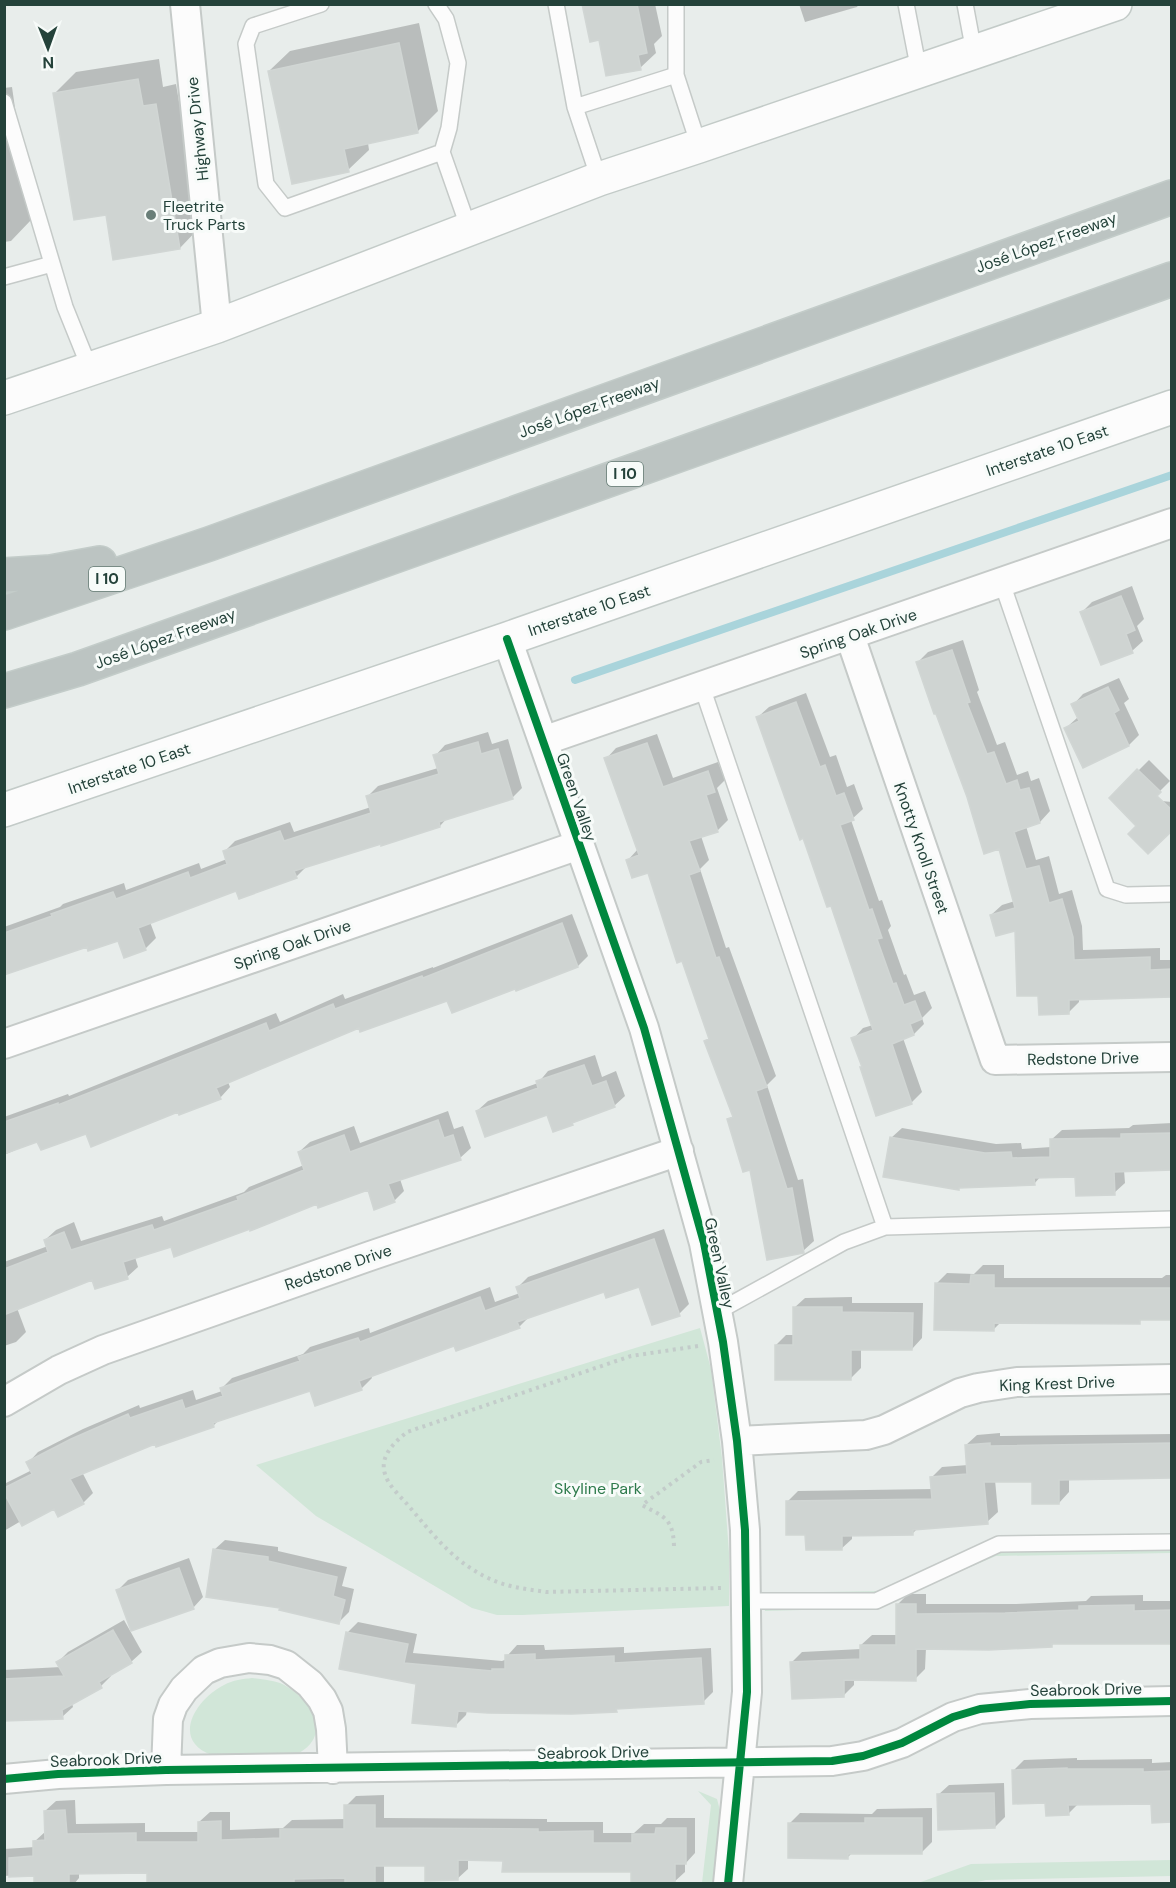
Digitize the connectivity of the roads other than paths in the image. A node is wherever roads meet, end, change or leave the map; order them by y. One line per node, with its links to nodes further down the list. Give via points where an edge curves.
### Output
1 (185, 4): 22 (street, Highway Drive)
2 (321, 4): 15 (lane, via 253,26 246,44 266,184 285,208)
3 (436, 4): 15 (lane, via 446,19 458,63)
4 (556, 4): 13 (lane)
5 (676, 4): 11 (lane)
6 (906, 4): 10 (lane)
7 (965, 4): 9 (lane)
8 (1112, 5): 9 (main road)
9 (974, 52): 10 (main road)
10 (919, 71): 14 (main road)
11 (676, 75): 13 (lane); 14 (lane)
12 (4, 102): 19 (lane)
13 (574, 107): 16 (lane)
14 (699, 146): 16 (main road)
15 (442, 152): 18 (lane)
16 (599, 178): 18 (main road)
17 (1172, 197): 27 (highway, José López Freeway / I 10)
18 (469, 229): 22 (main road)
19 (52, 264): 20 (lane); 23 (lane, via 64,307)
20 (4, 277)
21 (1172, 279): 33 (highway, José López Freeway / I 10)
22 (217, 326): 23 (main road)
23 (90, 369): 24 (main road)
24 (4, 398)
25 (1172, 407): 32 (main road, Interstate 10 East)
26 (1172, 523): 29 (street, Spring Oak Drive)
27 (208, 544): 28 (highway, via 51,572); 30 (highway, José López Freeway / I 10)
28 (4, 575)
29 (1002, 583): 31 (street, Spring Oak Drive); 40 (lane, via 1107,889 1126,895)
30 (4, 613)
31 (850, 636): 34 (street, Spring Oak Drive); 43 (street, Knotty Knoll Street)
32 (507, 639): 37 (street, Green Valley); 38 (main road, Interstate 10 East)
33 (78, 669): 35 (highway, José López Freeway / I 10); 36 (highway)
34 (702, 687): 37 (street, Spring Oak Drive); 46 (lane)
35 (4, 691)
36 (4, 711)
37 (543, 741): 39 (street, Green Valley)
38 (4, 810)
39 (579, 845): 41 (street, Spring Oak Drive); 44 (street, Green Valley, via 644,1028)
40 (1172, 894)
41 (4, 1044)
42 (1172, 1057): 43 (street, Redstone Drive)
43 (995, 1060)
44 (679, 1151): 47 (street, Green Valley, via 704,1243); 49 (street, Redstone Drive, via 103,1350)
45 (1172, 1219): 46 (lane)
46 (885, 1227): 47 (lane, via 844,1242)
47 (717, 1312): 50 (street, Green Valley)
48 (1172, 1379): 50 (street, King Krest Drive, via 998,1385 960,1393 866,1435)
49 (4, 1402)
50 (738, 1450): 52 (street, Green Valley)
51 (1172, 1542): 52 (lane, via 999,1544 876,1601)
52 (746, 1594): 54 (street, Green Valley, via 747,1692)
53 (1172, 1701): 54 (street, Seabrook Drive, via 980,1709 863,1756 832,1761)
54 (739, 1763): 55 (street, Seabrook Drive); 58 (street, Green Valley)
55 (333, 1769): 56 (street, Seabrook Drive); 56 (street, Seabrook Drive, via 332,1729 322,1699 286,1665 249,1658 204,1670 184,1689 168,1719)
56 (166, 1770): 57 (street, Seabrook Drive)
57 (4, 1779)
58 (728, 1884)

